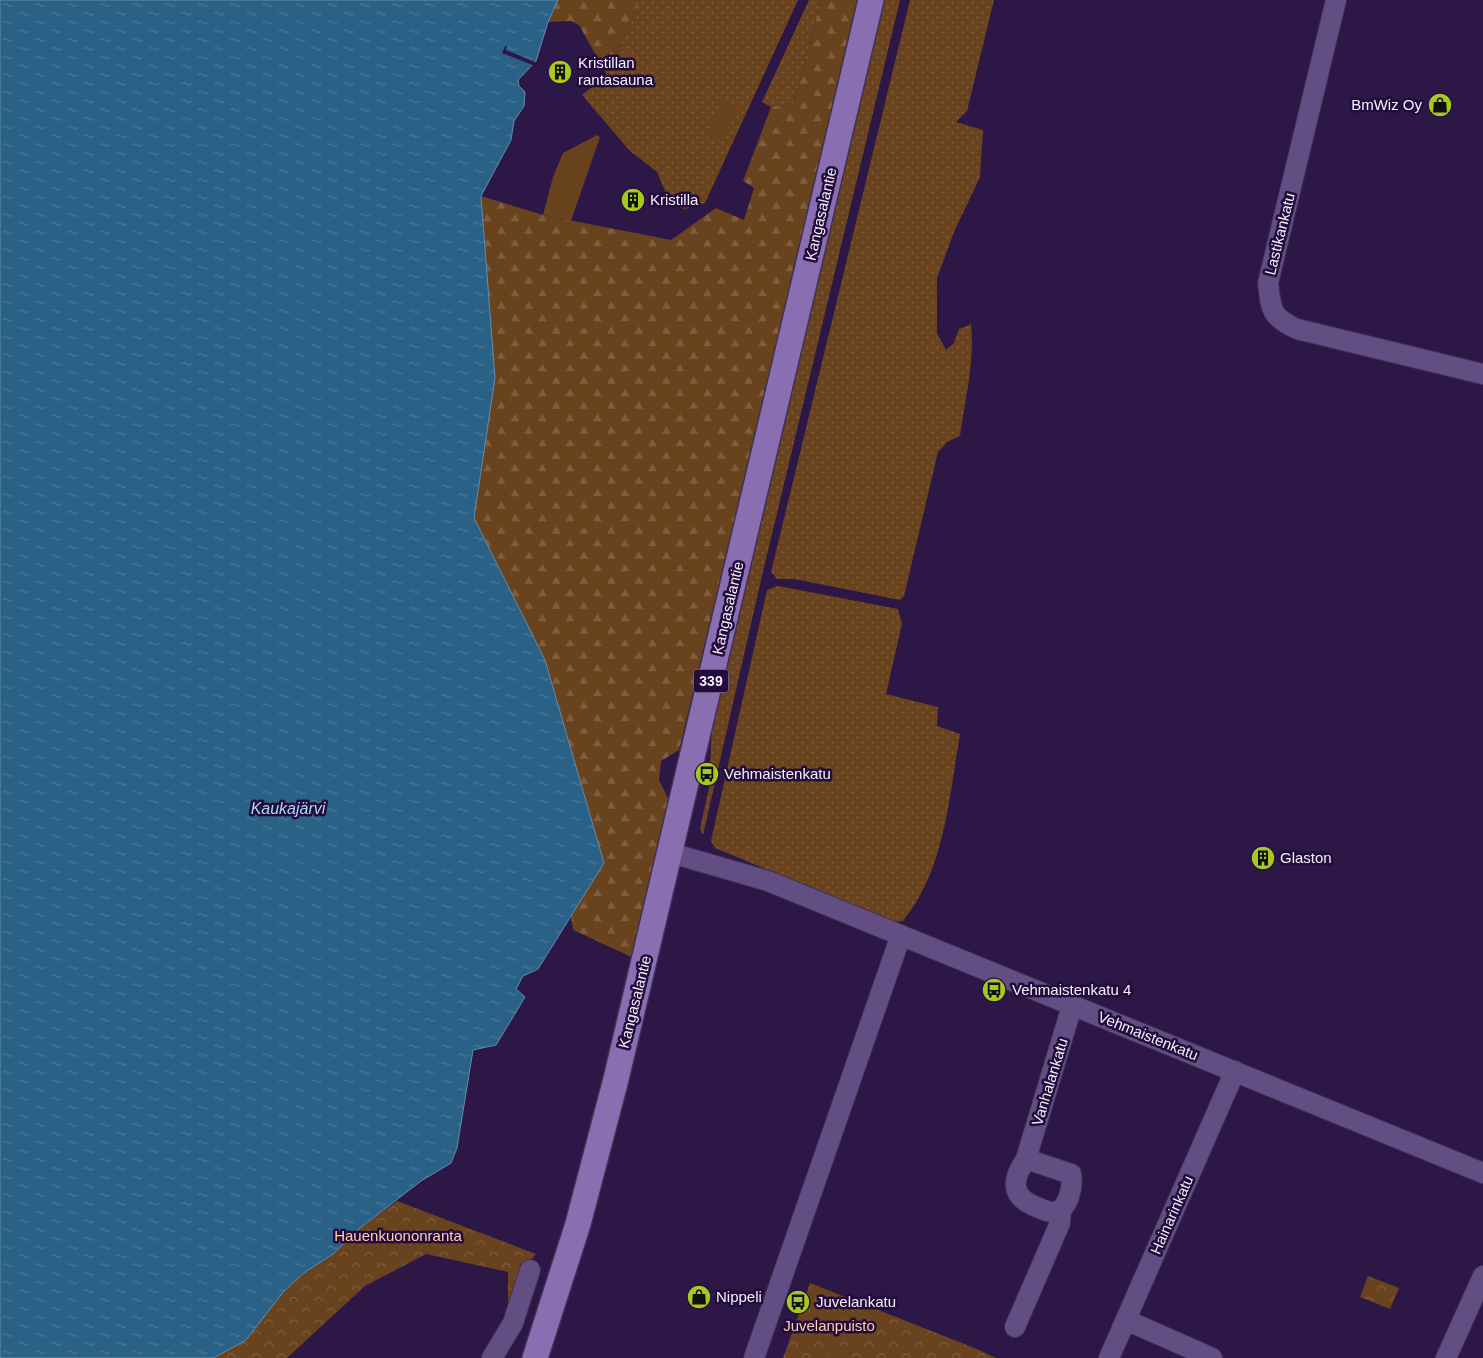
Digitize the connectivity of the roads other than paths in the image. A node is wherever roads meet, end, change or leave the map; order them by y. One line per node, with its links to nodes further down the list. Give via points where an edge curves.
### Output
1 (871, 0): 4 (main road, Kangasalantie / 339)
2 (1336, 0): 3 (street, Lastikankatu, via 1268,283 1270,303 1279,320 1297,329)
3 (1483, 374)
4 (671, 853): 5 (street, Vehmaistenkatu, via 768,881); 16 (main road, Kangasalantie / 339, via 596,1158)
5 (901, 935): 6 (street, Vehmaistenkatu); 17 (street)
6 (1072, 1006): 7 (street, Vehmaistenkatu); 8 (street, Vanhalankatu)
7 (1235, 1071): 9 (street, Vehmaistenkatu); 13 (street, Hainarinkatu)
8 (1026, 1158): 10 (street, via 1071,1174 1071,1193); 10 (street, Vanhalankatu, via 1016,1172 1017,1191 1022,1199 1046,1211 1054,1212)
9 (1483, 1173)
10 (1061, 1208): 14 (street, via 1060,1223)
11 (530, 1270): 15 (street, via 513,1323)
12 (1483, 1276): 20 (street)
13 (1126, 1320): 18 (street, Hainarinkatu); 19 (street)
14 (1015, 1327)
15 (492, 1358)
16 (535, 1358)
17 (754, 1358)
18 (1109, 1358)
19 (1212, 1358)
20 (1446, 1358)

